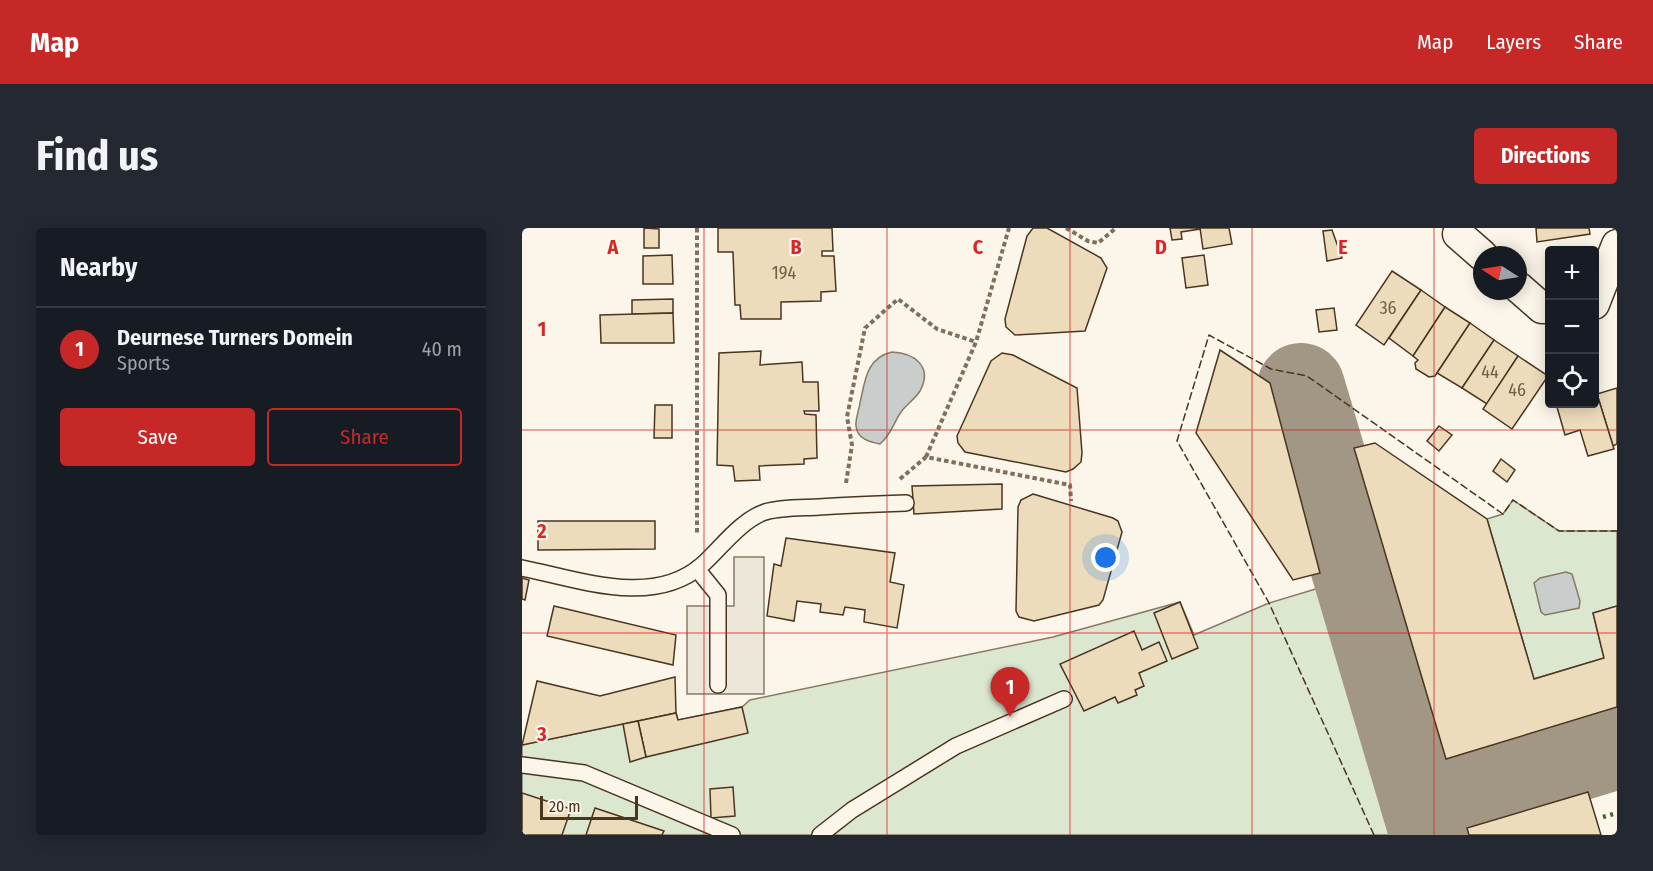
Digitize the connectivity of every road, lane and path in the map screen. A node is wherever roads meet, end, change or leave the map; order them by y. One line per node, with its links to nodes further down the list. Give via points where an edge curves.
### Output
1 (697, 228): 17 (path)
2 (1009, 228): 11 (path)
3 (1066, 228): 4 (path, via 1098,243)
4 (1116, 228)
5 (1458, 234): 7 (street)
6 (1617, 245): 9 (street)
7 (1473, 247)
8 (1527, 295): 10 (street)
9 (1596, 300)
10 (1545, 308)
11 (976, 342): 12 (path); 15 (path, via 937,329 898,299 865,328 846,417 852,445)
12 (926, 458): 13 (path, via 1070,485); 14 (path, via 894,483)
13 (1071, 501)
14 (899, 503): 15 (lane)
15 (842, 506): 17 (lane, via 785,508 763,513)
16 (522, 568): 17 (lane, via 642,588 678,580)
17 (697, 569): 18 (lane, via 718,595)
18 (718, 685)
19 (1065, 699): 22 (lane, via 956,746 852,810)
20 (522, 765): 21 (lane, via 584,773)
21 (732, 835)
22 (820, 835)

